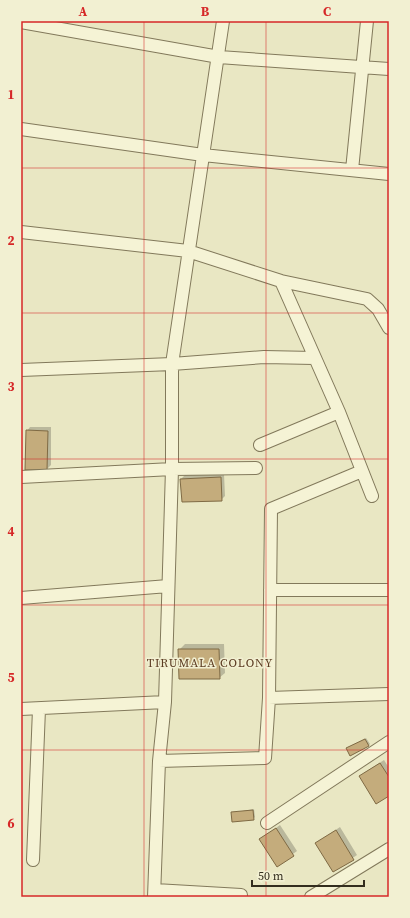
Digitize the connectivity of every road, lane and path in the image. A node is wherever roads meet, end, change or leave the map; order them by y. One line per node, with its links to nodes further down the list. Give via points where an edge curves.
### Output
1 (223, 21): 4 (street)
2 (367, 21): 5 (street)
3 (21, 22): 4 (street)
4 (219, 57): 5 (street); 8 (street)
5 (362, 67): 6 (street); 9 (street)
6 (389, 69)
7 (21, 129): 8 (street)
8 (202, 155): 9 (street); 12 (street)
9 (352, 170): 10 (street)
10 (389, 174)
11 (21, 232): 12 (street)
12 (188, 251): 13 (street); 16 (street)
13 (281, 281): 14 (street, via 367,299 378,309); 15 (street)
14 (389, 328)
15 (314, 358): 16 (street, via 264,357); 18 (street)
16 (172, 364): 17 (street); 21 (street)
17 (21, 370)
18 (339, 412): 19 (street); 22 (street)
19 (260, 445)
20 (256, 468): 21 (street)
21 (172, 469): 23 (street); 25 (street)
22 (362, 471): 24 (street); 26 (street, via 271,509)
23 (21, 477)
24 (372, 496)
25 (168, 586): 28 (street); 31 (street)
26 (270, 590): 27 (street); 30 (street)
27 (389, 590)
28 (21, 598)
29 (389, 694): 30 (street)
30 (269, 698): 35 (street, via 265,758)
31 (165, 702): 32 (street); 35 (street)
32 (38, 709): 33 (street); 38 (street)
33 (21, 710)
34 (389, 742): 36 (street)
35 (159, 761): 39 (street)
36 (267, 823)
37 (389, 849): 41 (street)
38 (33, 860)
39 (154, 894): 40 (street)
40 (241, 895)
41 (311, 897)

